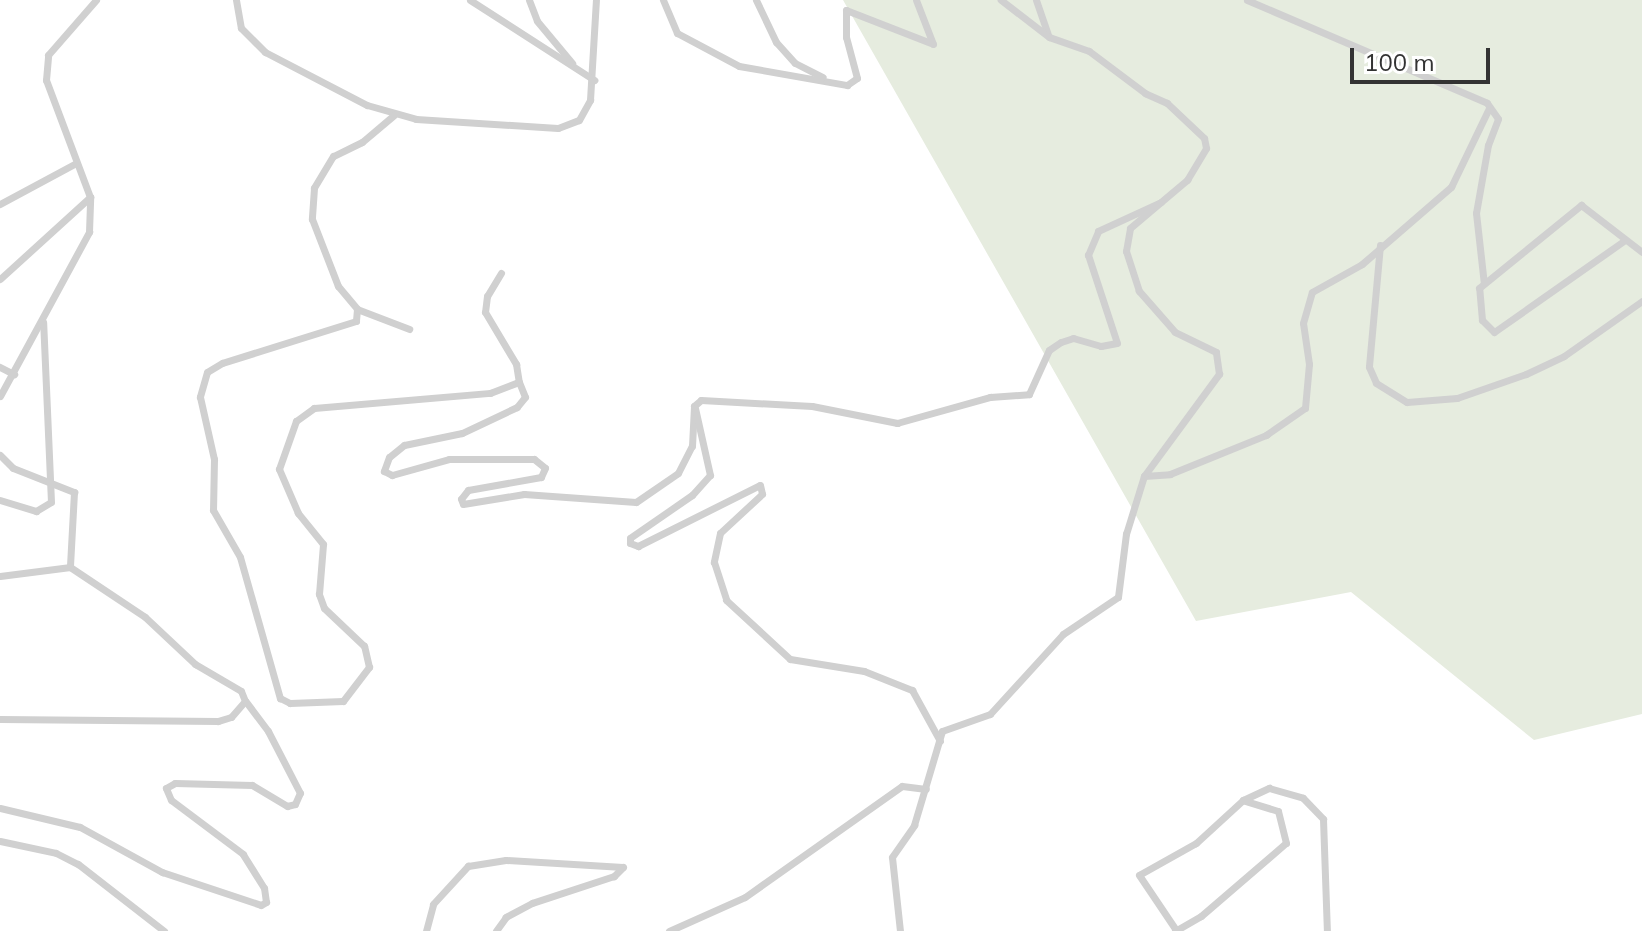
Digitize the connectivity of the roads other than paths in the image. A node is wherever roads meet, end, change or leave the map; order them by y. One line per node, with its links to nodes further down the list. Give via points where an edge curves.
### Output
1 (96, 0): 20 (street, via 48,55 46,80)
2 (236, 0): 19 (street, via 241,28 265,52)
3 (470, 0): 15 (street)
4 (529, 0): 15 (street, via 537,21)
5 (596, 0): 17 (street)
6 (663, 0): 16 (street, via 677,33 687,41 758,72)
7 (756, 0): 16 (street, via 776,42 795,63)
8 (840, 0): 13 (street)
9 (916, 0): 13 (street, via 933,44)
10 (1001, 0): 14 (street)
11 (1036, 0): 14 (street)
12 (1247, 0): 18 (street, via 1476,97)
13 (846, 10): 16 (street, via 846,37 857,78 847,85)
14 (1049, 37): 22 (street, via 1089,51 1167,103 1204,138 1206,148 1187,180)
15 (577, 69): 17 (street)
16 (825, 78)
17 (594, 80): 19 (street, via 583,116 558,128)
18 (1489, 108): 25 (street, via 1451,187); 29 (street, via 1498,119 1497,130 1488,145 1476,213)
19 (394, 115): 31 (street, via 382,129 333,156 314,188 317,232 338,286)
20 (76, 163): 21 (street); 23 (street)
21 (90, 197): 28 (street); 32 (street, via 89,232)
22 (1161, 202): 38 (street, via 1098,231 1088,255 1117,343 1101,346 1073,338 1061,342 1049,350 1029,394 990,397 897,423 812,406 721,398); 40 (street, via 1130,228 1126,251 1139,291 1175,332 1202,343 1220,361 1213,384)
23 (0, 204)
24 (1625, 240): 26 (street); 29 (street, via 1581,205); 29 (street, via 1494,332 1482,320 1477,299)
25 (1380, 245): 30 (street, via 1369,367 1376,383 1407,402 1457,398 1526,374 1564,356); 40 (street, via 1353,270 1312,292 1305,306 1305,408 1266,435 1170,474)
26 (1642, 252)
27 (501, 273): 36 (street, via 487,296 485,312 516,364)
28 (0, 279)
29 (1484, 284)
30 (1642, 301)
31 (357, 309): 33 (street); 36 (street, via 351,326 222,363 207,372 200,397 214,459 213,510 240,557 251,608 284,702 343,701 369,667 364,646 324,608 319,584 323,544 298,513 279,469 296,421 314,408 490,393)
32 (43, 319): 35 (street); 41 (street)
33 (409, 329)
34 (0, 367): 35 (street)
35 (14, 374): 37 (street)
36 (519, 382): 38 (street, via 525,397 517,407 462,433 404,445 389,457 384,471 392,475 449,459 534,459 545,468 541,477 468,490 463,504 524,494 636,502 678,473 692,446)
37 (0, 396)
38 (694, 406): 47 (street, via 710,475 630,543 638,546 760,485 762,494 720,533 714,562 726,600 790,659 864,671 912,690)
39 (0, 455): 41 (street, via 13,468)
40 (1144, 476): 47 (street, via 1126,534 1118,597 1063,634 990,714 946,727)
41 (48, 483): 42 (street, via 47,509); 43 (street, via 59,482 74,492)
42 (0, 500)
43 (70, 567): 44 (street); 45 (street, via 145,617 195,664 241,691)
44 (0, 576)
45 (245, 701): 46 (street, via 231,717 218,721); 50 (street, via 268,731 300,793 295,804 287,806 252,785 175,783 166,788 171,800 243,854 264,888 267,897 261,905 162,872 80,827)
46 (0, 719)
47 (940, 741): 48 (street)
48 (926, 789): 55 (street, via 902,786 745,897); 56 (street, via 914,825 892,857)
49 (1243, 800): 57 (street, via 1196,843 1139,875); 57 (street, via 1278,811 1286,843 1201,916); 58 (street, via 1269,788 1303,798 1323,819)
50 (0, 808)
51 (0, 841): 52 (street, via 56,853 78,864)
52 (164, 931)
53 (426, 931): 54 (street, via 433,904 468,866 506,860 623,867 614,876 532,903 506,917)
54 (496, 931)
55 (669, 931)
56 (900, 931)
57 (1175, 931)
58 (1327, 931)

